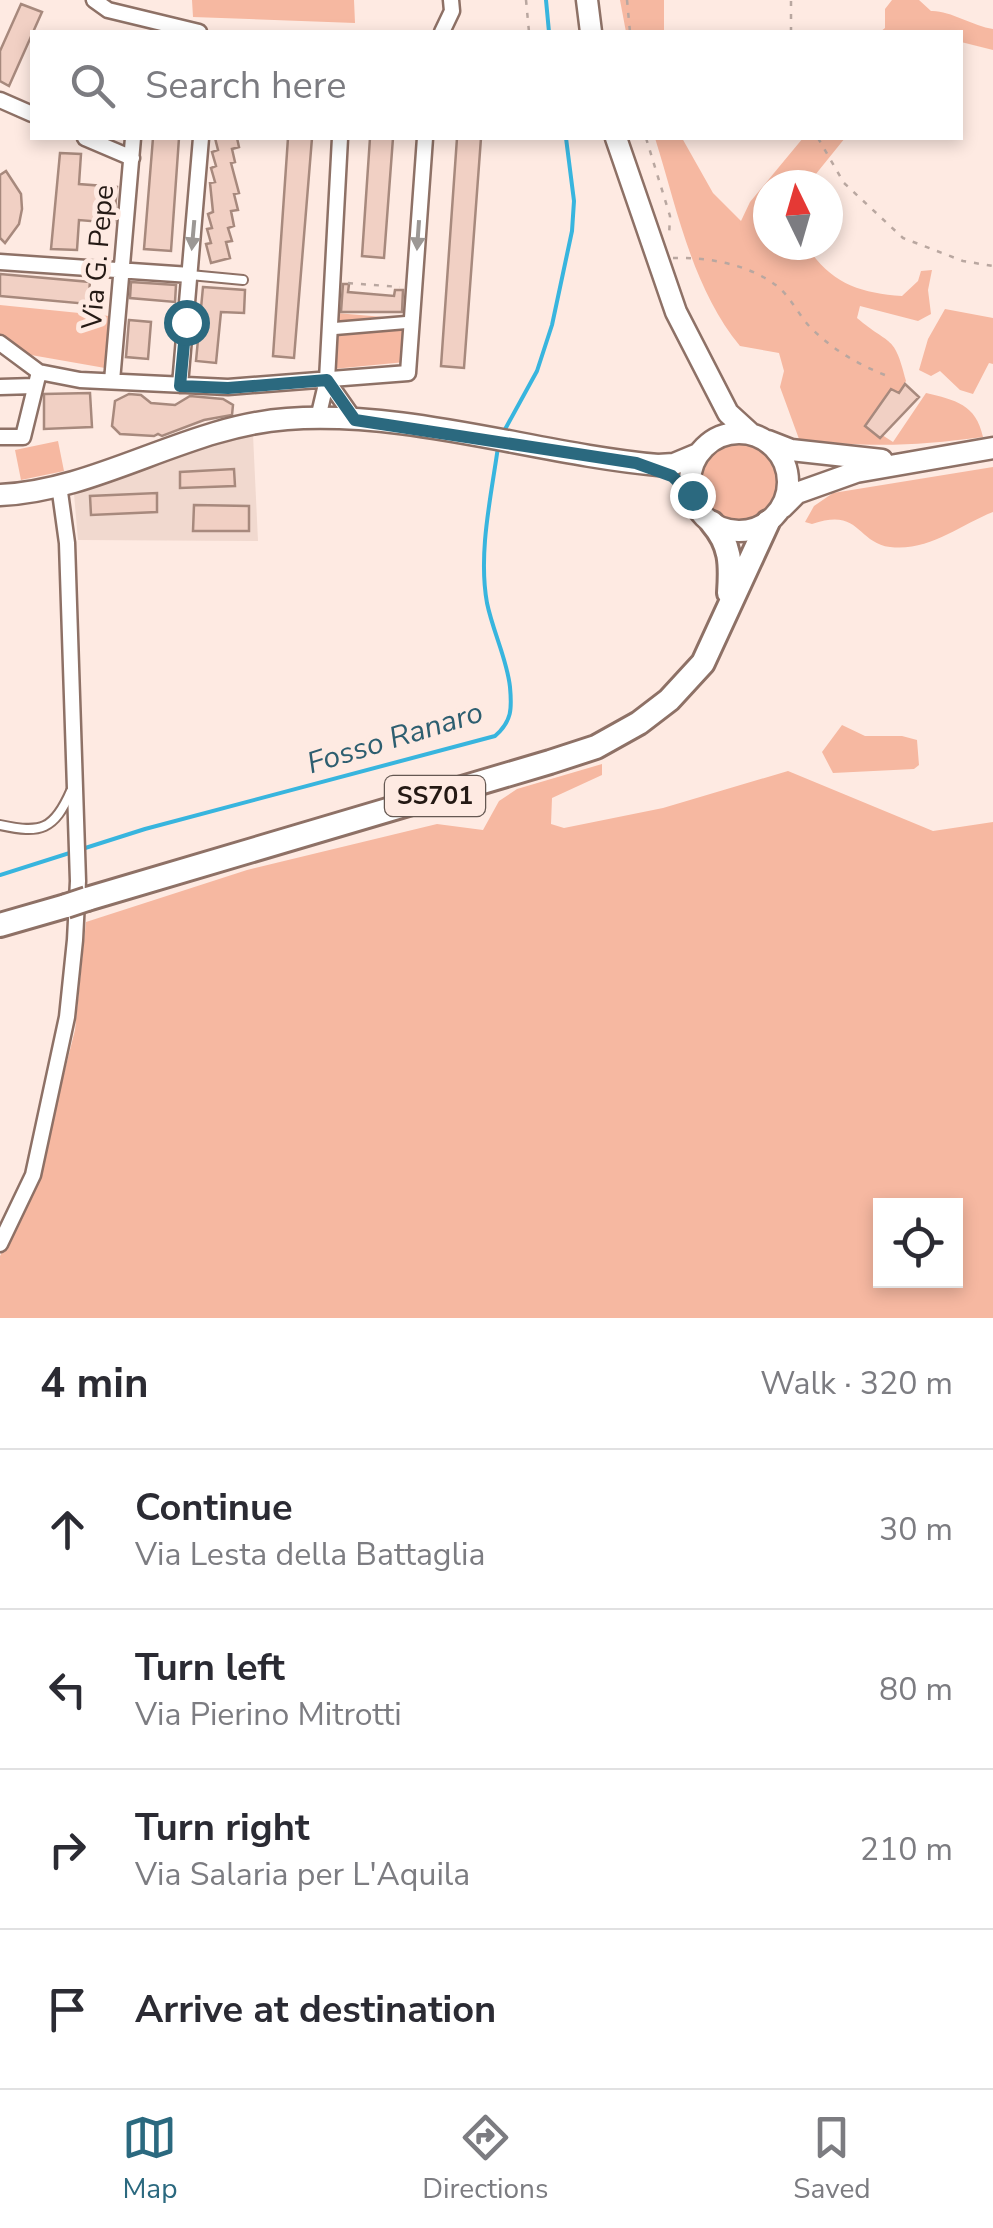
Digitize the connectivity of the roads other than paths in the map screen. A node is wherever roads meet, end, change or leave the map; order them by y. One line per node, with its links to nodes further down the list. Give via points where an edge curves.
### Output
1 (94, 0): 4 (street)
2 (450, 0): 6 (street)
3 (587, 0): 7 (main road)
4 (142, 26): 5 (street)
5 (180, 30)
6 (443, 30)
7 (591, 30)
8 (0, 100): 9 (street)
9 (30, 113)
10 (89, 140): 16 (street)
11 (133, 140): 16 (street, Via G. Pepe)
12 (201, 140): 19 (street, one-way to 19)
13 (340, 140): 22 (street)
14 (425, 140): 21 (street, one-way to 21)
15 (617, 140): 27 (main road, via 676,312)
16 (132, 158): 18 (street, Via G. Pepe)
17 (0, 262): 18 (street)
18 (124, 270): 19 (street); 25 (street, Via G. Pepe)
19 (190, 276): 20 (lane); 28 (street)
20 (243, 280)
21 (412, 322): 22 (street); 26 (street, via 408,372)
22 (329, 329): 26 (street)
23 (0, 343): 24 (street)
24 (36, 379): 25 (street); 29 (street); 32 (street, via 23,437)
25 (112, 380): 28 (street)
26 (327, 380): 28 (street); 30 (street); 31 (street)
27 (712, 383): 33 (main road, via 728,414); 34 (main road, via 718,416)
28 (180, 386)
29 (0, 388)
30 (318, 418): 31 (main road); 38 (main road, via 241,426)
31 (355, 420): 36 (main road)
32 (0, 437)
33 (759, 437): 34 (main road, via 737,432); 37 (main road, via 790,450); 41 (main road, via 786,465 789,480)
34 (705, 448): 36 (main road, via 674,464); 40 (main road, via 692,466)
35 (993, 448): 37 (main road)
36 (636, 463): 40 (main road, via 672,476)
37 (914, 463): 41 (main road, via 820,482)
38 (59, 484): 39 (main road); 44 (street)
39 (0, 495)
40 (692, 495): 42 (main road)
41 (774, 516): 42 (main road, via 740,531); 43 (highway, SS701)
42 (712, 523): 43 (highway, SS701, via 730,550)
43 (726, 611): 46 (highway, SS701, via 702,663 669,700 596,747)
44 (75, 782): 45 (lane, via 56,821 21,830); 47 (street, via 78,872 67,1016 33,1175)
45 (0, 825)
46 (0, 925)
47 (0, 1244)

